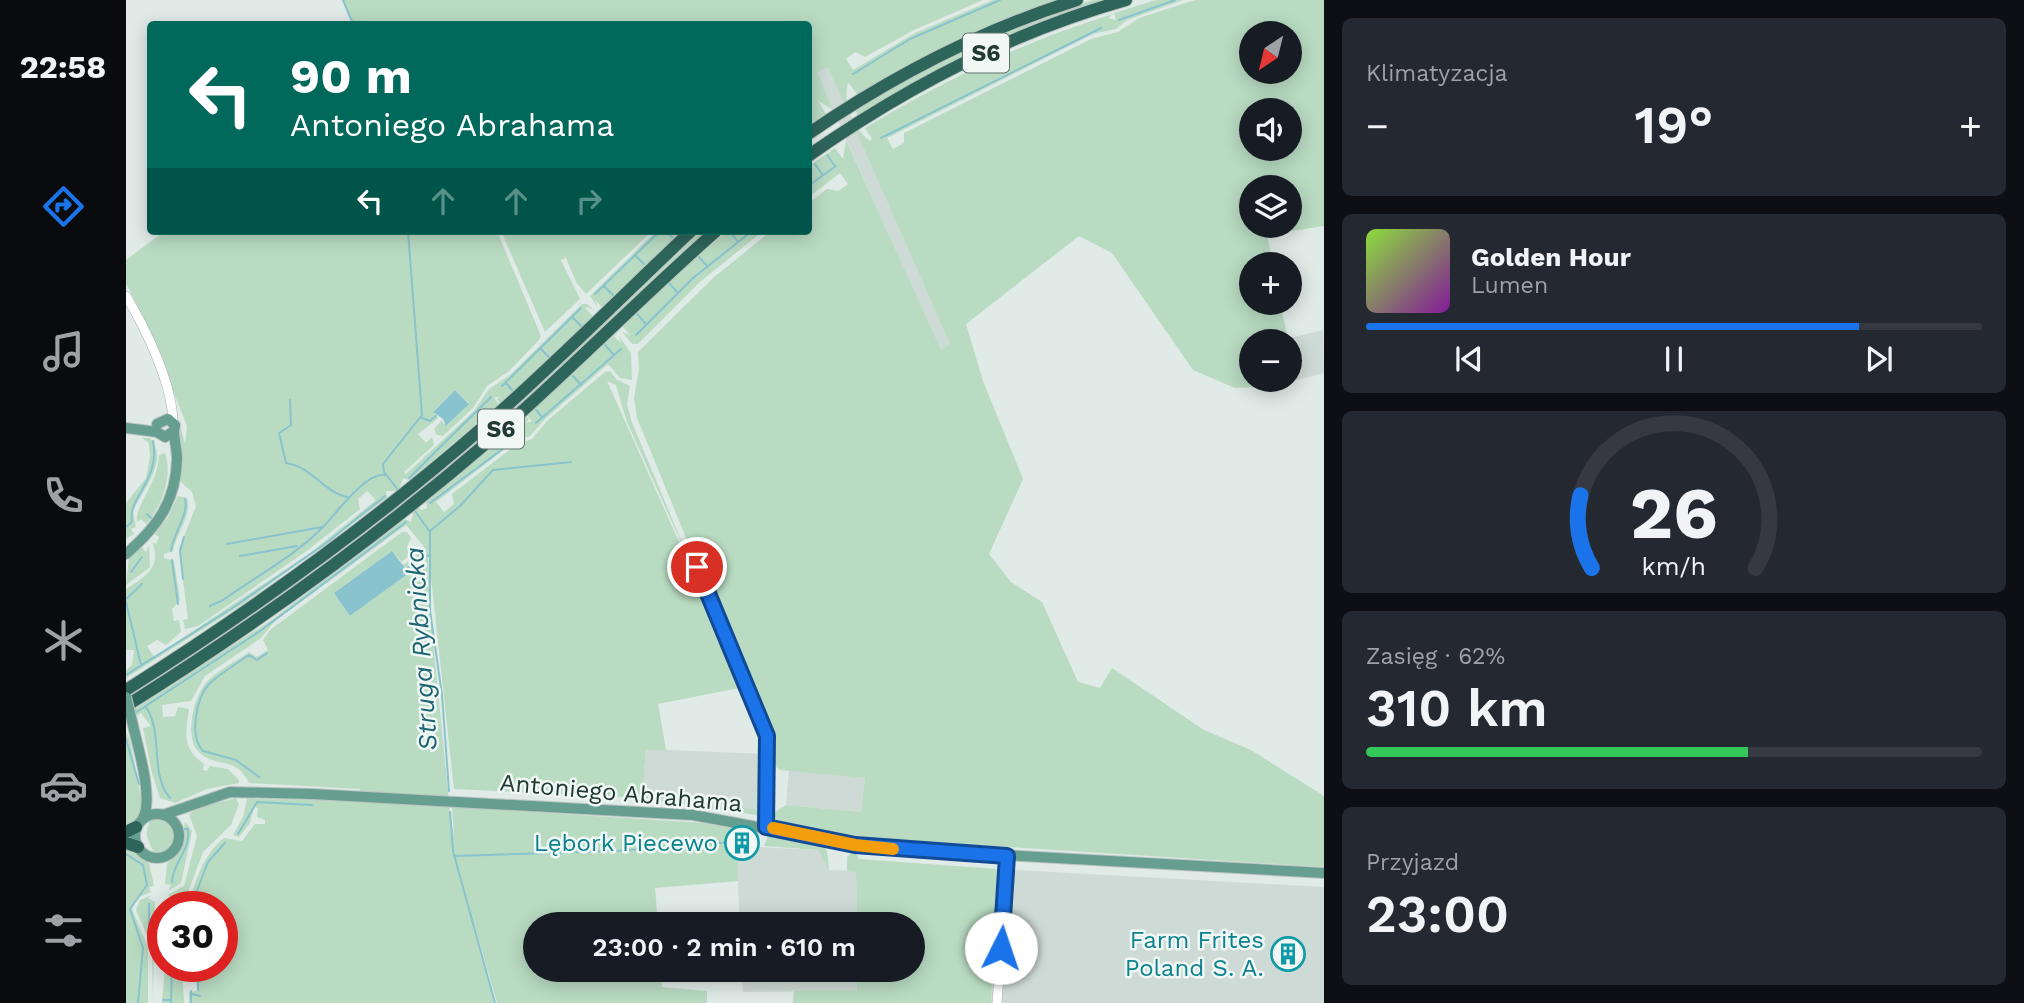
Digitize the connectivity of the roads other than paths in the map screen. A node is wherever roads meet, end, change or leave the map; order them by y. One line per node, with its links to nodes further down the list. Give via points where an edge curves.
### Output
1 (1077, 0): 3 (highway, S6, via 961,45)
2 (1126, 0): 4 (highway, S6, via 989,51)
3 (812, 131)
4 (812, 153)
5 (687, 235): 14 (highway, S6, via 554,363 409,489 264,598)
6 (712, 235): 18 (highway, S6, via 564,373 418,500 272,610)
7 (126, 296): 9 (street, via 146,334 173,408)
8 (126, 427): 9 (main road)
9 (164, 427): 10 (main road, via 175,476 167,509)
10 (143, 537): 11 (main road); 12 (main road)
11 (126, 545)
12 (126, 554)
13 (697, 567): 23 (street, via 767,736)
14 (140, 681): 15 (highway); 16 (highway, S6)
15 (126, 684)
16 (126, 690)
17 (126, 696): 19 (main road, bridge)
18 (126, 706)
19 (144, 780): 21 (main road); 22 (main road, via 147,808)
20 (207, 797): 21 (main road, Antoniego Abrahama); 23 (main road, Antoniego Abrahama, via 263,791 586,808 693,815); 24 (main road, via 183,815)
21 (162, 814): 22 (main road); 24 (main road)
22 (135, 826): 25 (main road)
23 (766, 827): 26 (main road, Antoniego Abrahama, via 855,845)
24 (177, 828): 25 (main road, via 177,844 169,854 151,857)
25 (132, 845)
26 (1007, 856): 27 (main road, Antoniego Abrahama); 28 (street)
27 (1324, 873)
28 (997, 1003)

